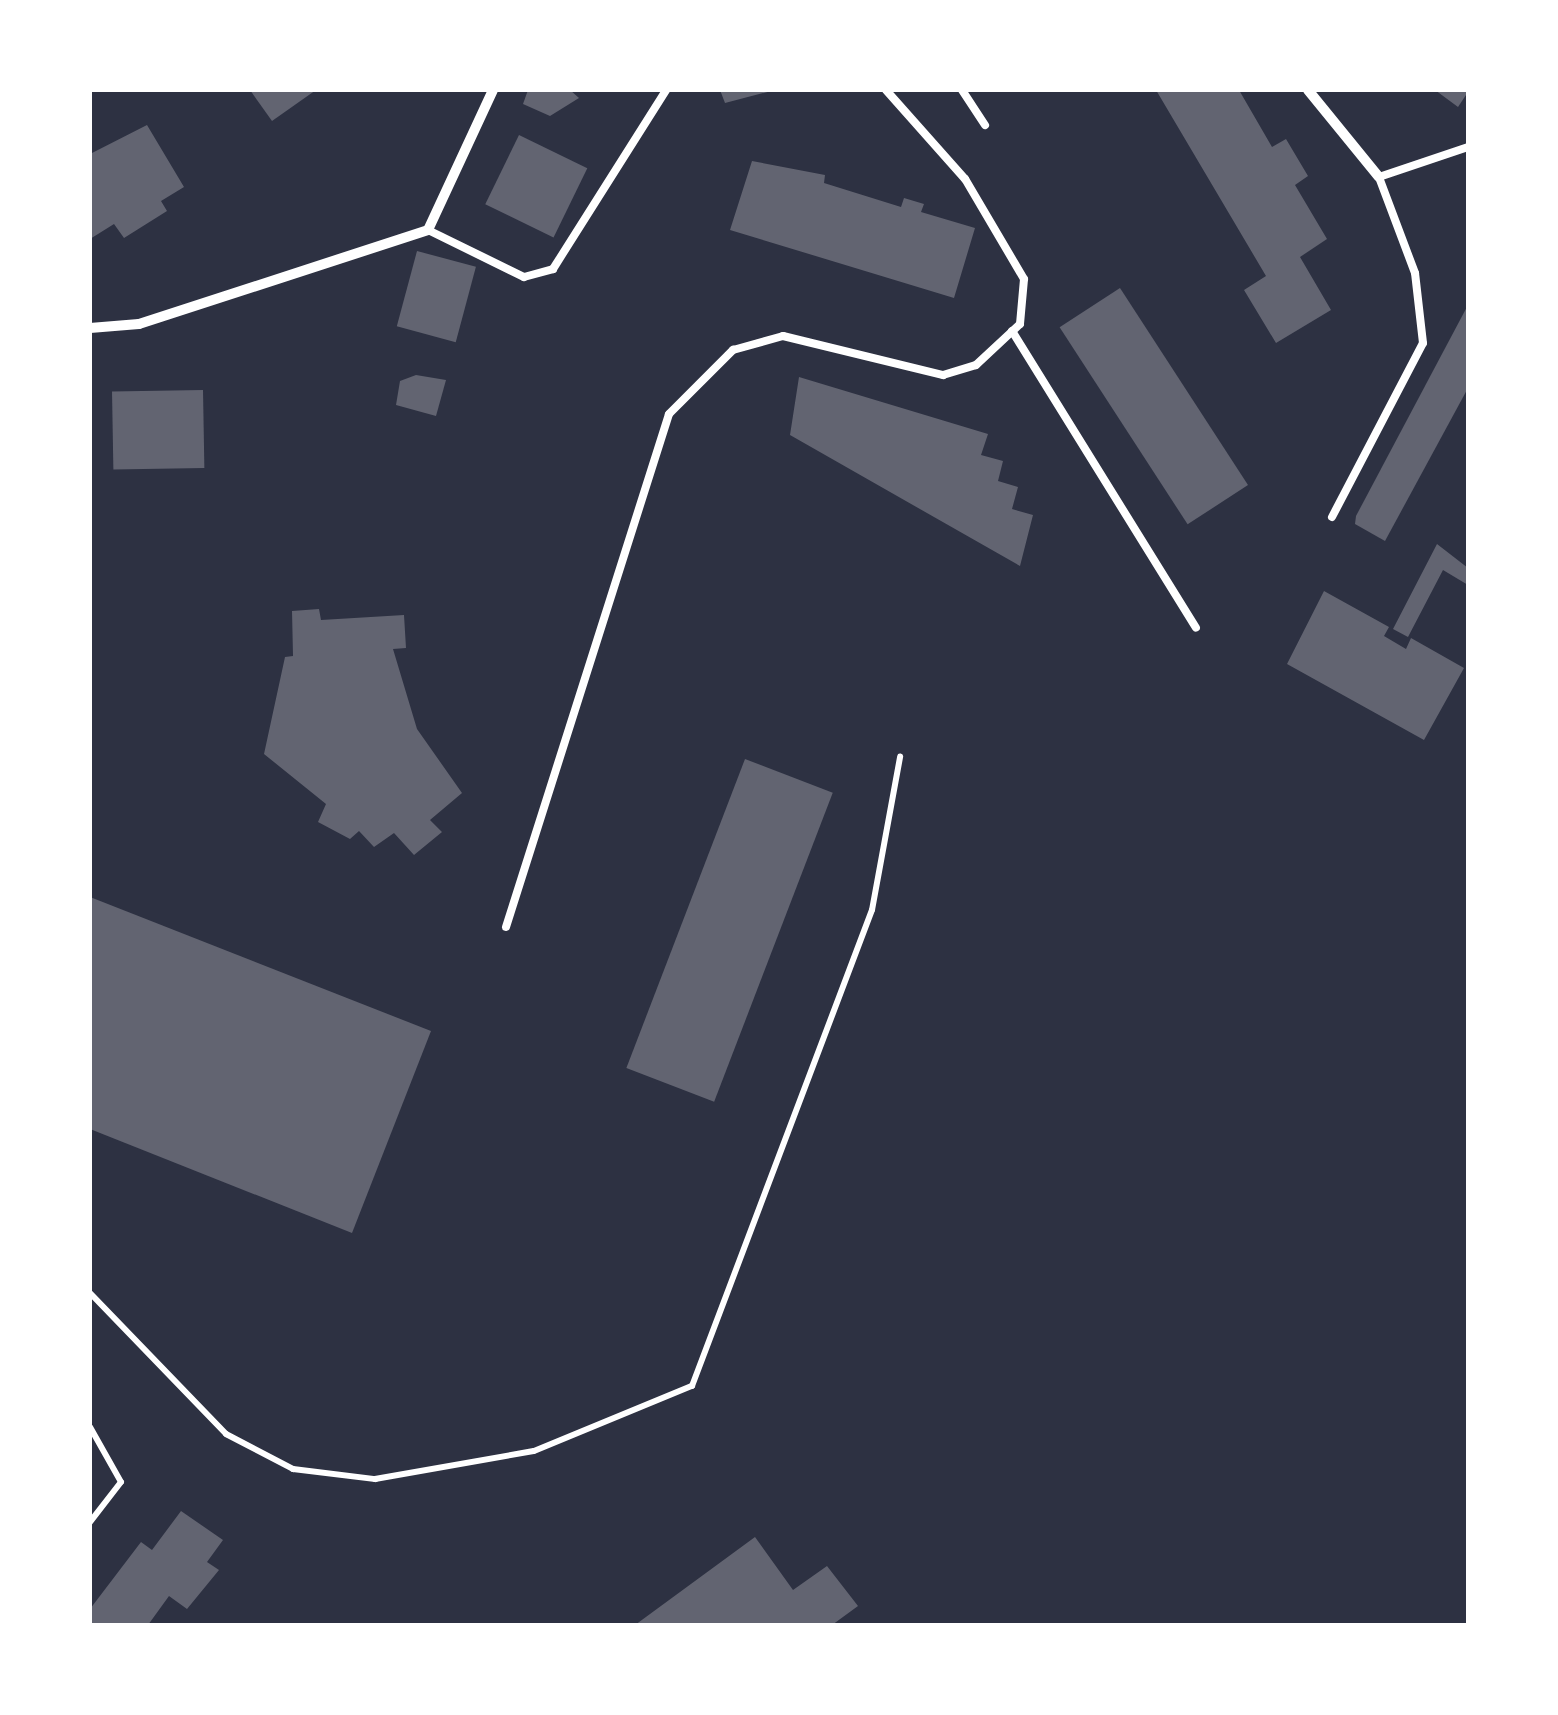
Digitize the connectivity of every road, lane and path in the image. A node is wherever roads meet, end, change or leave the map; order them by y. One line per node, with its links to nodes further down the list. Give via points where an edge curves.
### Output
1 (493, 90): 9 (street)
2 (666, 90): 9 (lane, via 553,269 524,277)
3 (886, 90): 11 (lane, via 965,179 1024,279)
4 (962, 90): 6 (lane)
5 (1308, 90): 8 (street)
6 (986, 125)
7 (1468, 148): 8 (lane)
8 (1378, 176): 12 (lane, via 1415,273 1424,343)
9 (428, 230): 10 (street, via 139,324)
10 (90, 328)
11 (1012, 331): 13 (lane); 15 (lane, via 976,365 942,375 783,336 733,350 669,414)
12 (1332, 518)
13 (1196, 628)
14 (900, 757): 16 (path, via 872,910 692,1386 534,1450 375,1478 293,1469 226,1434)
15 (506, 927)
16 (90, 1293)
17 (90, 1427): 18 (path, via 120,1482)
18 (90, 1522)

